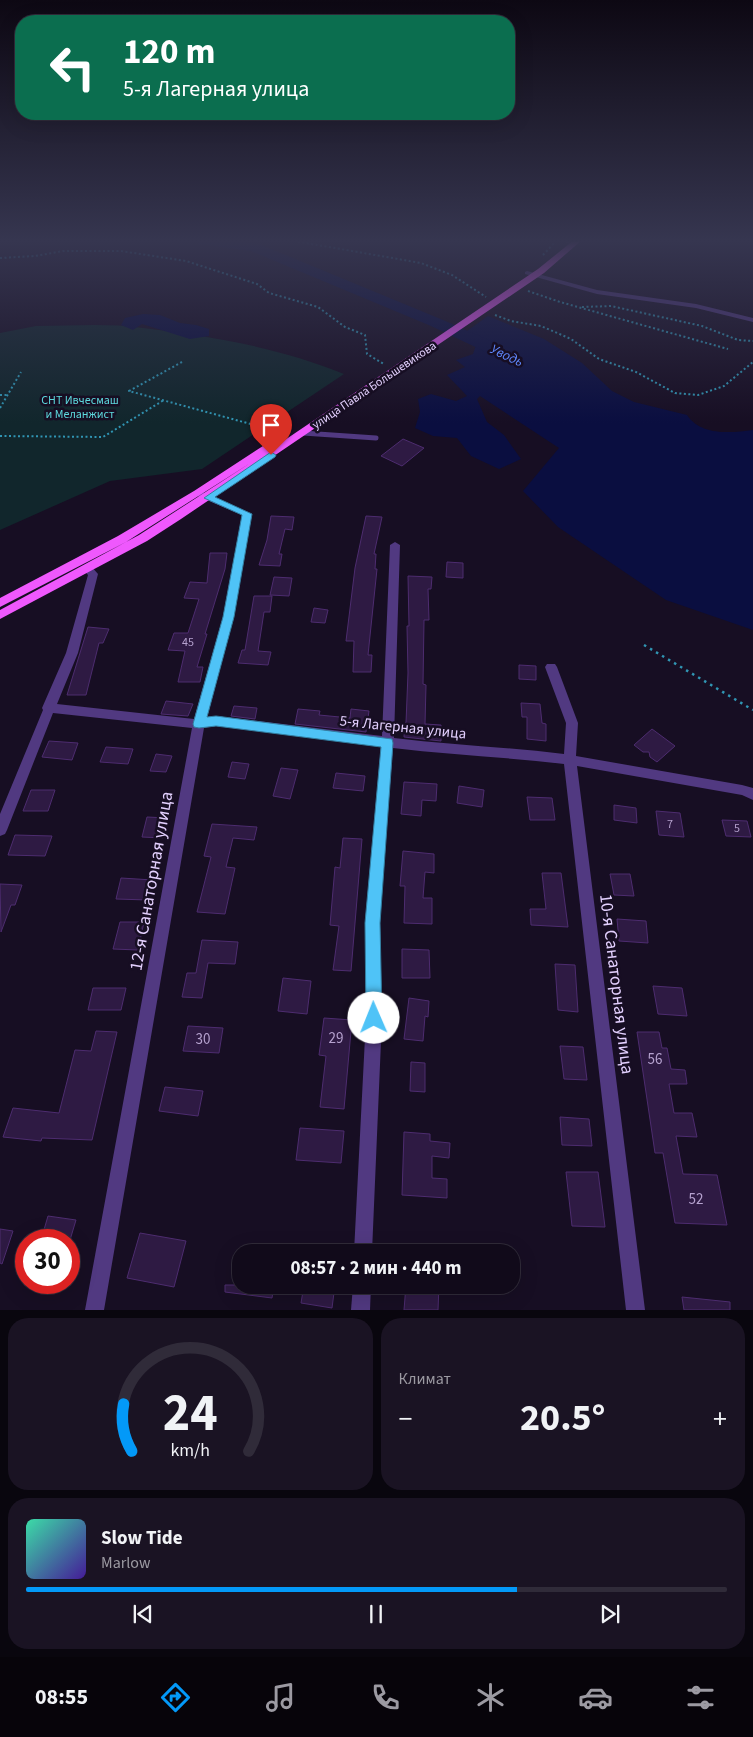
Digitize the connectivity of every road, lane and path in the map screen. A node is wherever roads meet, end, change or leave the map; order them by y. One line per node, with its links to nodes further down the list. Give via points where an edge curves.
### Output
1 (297, 301): 13 (path, via 318,307 345,327 365,335 367,354)
2 (492, 301): 9 (main road, улица Павла Большевикова)
3 (560, 301): 5 (path)
4 (662, 301): 7 (street)
5 (579, 307): 8 (path, via 611,306 702,326 738,340); 10 (path)
6 (494, 315): 12 (path, via 549,329 599,359 636,372 674,392 698,395 724,386)
7 (753, 320)
8 (753, 341)
9 (432, 343): 19 (main road, улица Павла Большевикова); 20 (main road, улица Павла Большевикова)
10 (728, 349)
11 (182, 362): 17 (path, via 129,391)
12 (753, 362)
13 (384, 364)
14 (21, 372): 16 (path)
15 (0, 395): 16 (path)
16 (8, 395): 18 (path)
17 (164, 400): 19 (path); 21 (path, via 103,437)
18 (0, 408)
19 (288, 434): 23 (main road, улица Павла Большевикова)
20 (303, 434): 22 (lane); 23 (main road, улица Павла Большевикова)
21 (0, 436)
22 (376, 438)
23 (203, 495): 25 (main road, улица Павла Большевикова, via 143,538); 26 (main road, улица Павла Большевикова); 32 (street, 12-я Санаторная улица, via 247,514 228,617)
24 (395, 545): 33 (street)
25 (87, 568): 27 (main road, улица Павла Большевикова); 30 (street, via 93,574 72,653)
26 (0, 603)
27 (0, 615)
28 (644, 645): 31 (path)
29 (551, 667): 34 (street, 10-я Санаторная улица, via 572,723)
30 (48, 708): 32 (street, 5-я Лагерная улица); 36 (street)
31 (753, 710)
32 (199, 724): 33 (street, 5-я Лагерная улица, via 216,721); 39 (street, 12-я Санаторная улица)
33 (387, 743): 34 (street, 5-я Лагерная улица); 37 (street, via 372,923 374,1018)
34 (570, 760): 35 (street, 5-я Лагерная улица); 41 (street, 10-я Санаторная улица)
35 (753, 794)
36 (0, 830)
37 (363, 1244)
38 (361, 1294): 40 (street)
39 (94, 1310)
40 (360, 1310)
41 (636, 1310)

